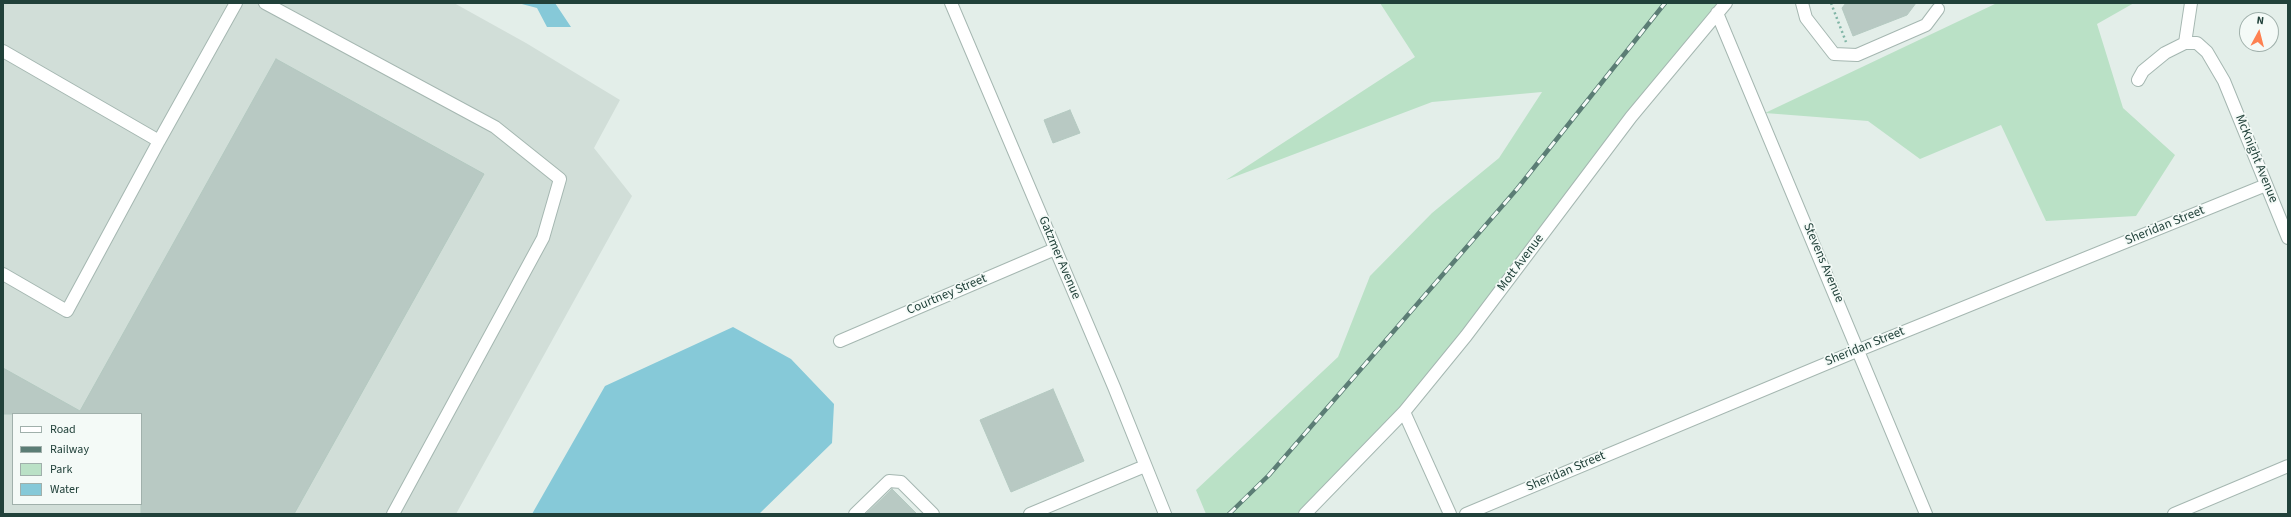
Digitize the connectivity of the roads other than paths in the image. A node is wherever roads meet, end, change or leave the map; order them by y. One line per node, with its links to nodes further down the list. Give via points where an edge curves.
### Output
1 (236, 3): 12 (street)
2 (265, 3): 24 (street, via 495,126 560,179 543,238)
3 (951, 3): 15 (street, Gatzmer Avenue)
4 (1726, 3): 8 (street, Mott Avenue)
5 (1802, 3): 7 (street, via 1806,18 1834,54 1857,55 1926,25)
6 (2191, 3): 9 (street)
7 (1938, 9)
8 (1717, 12): 18 (street, Stevens Avenue); 19 (street, Mott Avenue, via 1631,118 1471,330)
9 (2185, 44): 11 (street, via 2165,53 2143,71); 13 (street, McKnight Avenue, via 2197,43 2207,52 2224,81)
10 (3, 52): 12 (street)
11 (2138, 80)
12 (159, 141): 16 (street, via 67,311)
13 (2266, 185): 14 (street, McKnight Avenue); 18 (street, Sheridan Street)
14 (2288, 238)
15 (1055, 249): 17 (street, Courtney Street); 20 (street, Gatzmer Avenue)
16 (3, 274)
17 (840, 342)
18 (1859, 350): 30 (street, Sheridan Street); 31 (street, Stevens Avenue)
19 (1404, 412): 28 (street, Mott Avenue); 29 (street)
20 (1146, 466): 26 (street); 27 (street, Gatzmer Avenue)
21 (2288, 466): 22 (street)
22 (2194, 510): 32 (street)
23 (929, 513): 25 (street, via 901,482 889,482)
24 (393, 514)
25 (856, 514)
26 (1030, 514)
27 (1165, 514)
28 (1305, 514)
29 (1450, 514)
30 (1466, 514)
31 (1926, 514)
32 (2174, 514)

